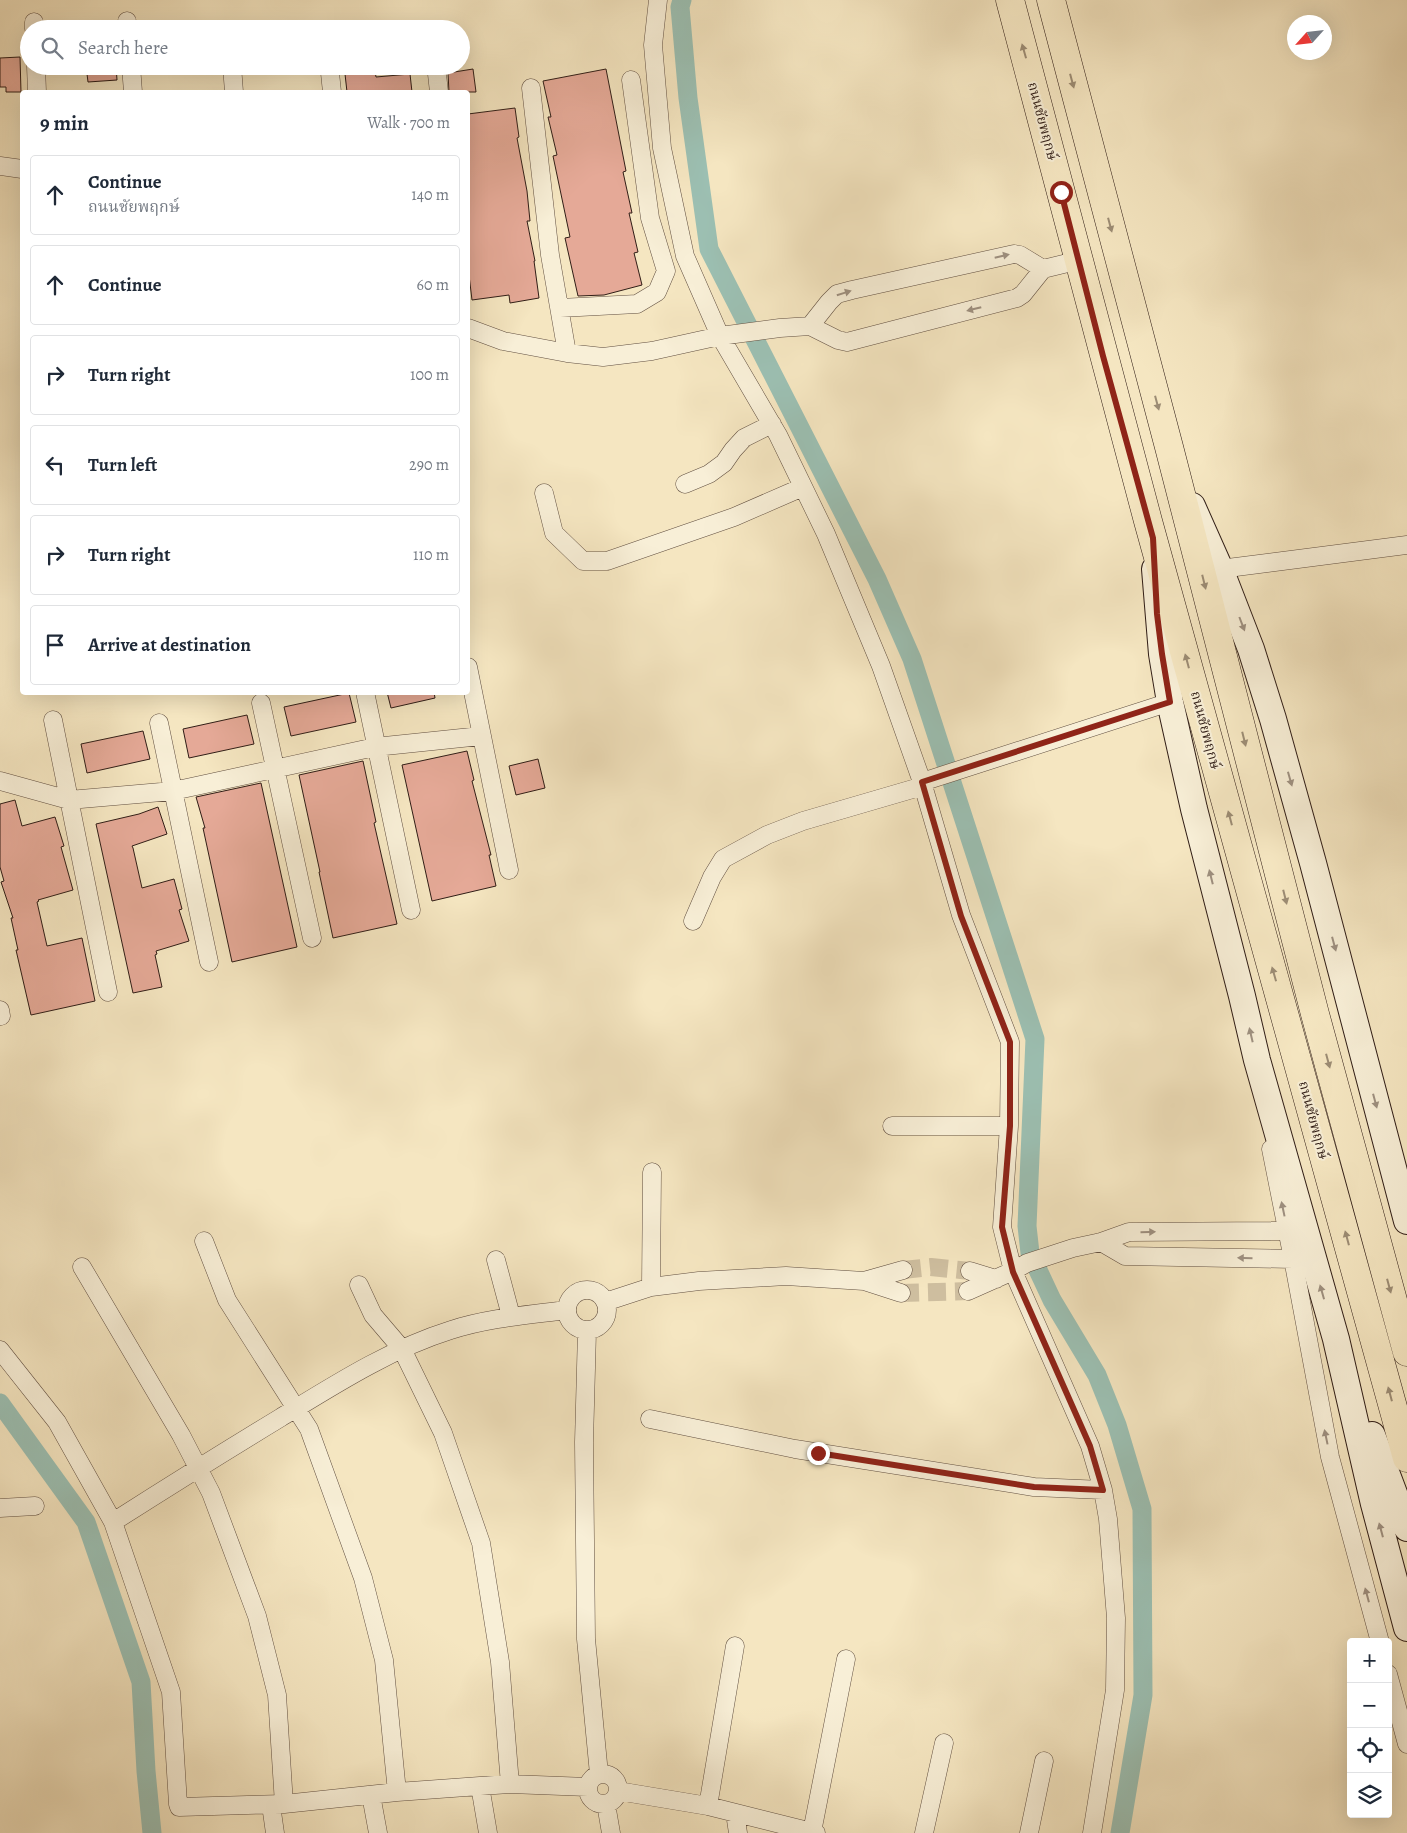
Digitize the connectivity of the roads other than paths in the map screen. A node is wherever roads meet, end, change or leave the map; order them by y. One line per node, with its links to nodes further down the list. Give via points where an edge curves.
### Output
1 (658, 0): 23 (street, via 654,45 662,148 685,256)
2 (1010, 0): 18 (main road, ถนนชัยพฤกษ์, one-way to 2)
3 (1051, 0): 26 (main road, ถนนชัยพฤกษ์, one-way to 26)
4 (36, 75): 11 (street)
5 (132, 75): 12 (street)
6 (233, 75): 13 (street)
7 (330, 75): 14 (street)
8 (437, 75): 15 (street)
9 (630, 80): 20 (street, via 650,218 666,270 657,292 637,304)
10 (531, 88): 20 (street, via 550,255)
11 (37, 90)
12 (133, 90)
13 (234, 90)
14 (332, 90)
15 (439, 90)
16 (0, 166): 17 (street)
17 (20, 169)
18 (1080, 260): 19 (street); 30 (main road, ถนนชัยพฤกษ์)
19 (1042, 269): 21 (street, one-way to 21, via 1017,298 847,342); 21 (street, one-way to 19, via 837,294 852,290 1014,254)
20 (560, 308): 24 (street)
21 (810, 326): 23 (street)
22 (470, 329): 24 (street, via 503,342)
23 (725, 335): 24 (street, via 652,351 602,357); 25 (street)
24 (567, 353)
25 (772, 424): 27 (street, via 744,438 709,474); 28 (street)
26 (1174, 467): 32 (main road); 79 (main road, ถนนชัยพฤกษ์, one-way to 79, via 1315,1014)
27 (685, 484)
28 (803, 487): 29 (street, via 734,517 607,561 583,561 554,533); 43 (street, via 881,666)
29 (544, 493)
30 (1153, 538): 35 (main road, via 1157,614); 82 (main road, ถนนชัยพฤกษ์, one-way to 30)
31 (1407, 545): 32 (street)
32 (1220, 569): 56 (main road, one-way to 56, via 1251,649 1273,719)
33 (470, 678): 39 (street)
34 (366, 695): 40 (street)
35 (1170, 702): 43 (street); 52 (main road, one-way to 35)
36 (261, 704): 41 (street)
37 (53, 720): 45 (street)
38 (159, 723): 44 (street)
39 (481, 736): 40 (street); 46 (street)
40 (375, 747): 41 (street); 47 (street)
41 (275, 770): 44 (street); 49 (street)
42 (0, 781): 45 (street)
43 (925, 782): 48 (street, via 803,821 767,835 723,859); 54 (street, via 961,916 1010,1042)
44 (173, 791): 45 (street); 50 (street)
45 (69, 800): 51 (street)
46 (509, 870)
47 (411, 910)
48 (693, 921)
49 (312, 938)
50 (209, 962)
51 (108, 992)
52 (1257, 1060): 57 (street, one-way to 52, via 1259,1093); 76 (main road, one-way to 52)
53 (892, 1126): 54 (street)
54 (1010, 1126): 63 (street, via 1002,1227)
55 (652, 1172): 69 (street)
56 (1407, 1221)
57 (1287, 1230): 59 (street, one-way to 57, via 1130,1232); 60 (street)
58 (204, 1241): 80 (street, via 227,1300)
59 (1101, 1242): 60 (street, one-way to 59, via 1124,1256); 63 (street, via 1073,1248)
60 (1293, 1259): 90 (street, one-way to 60, via 1330,1457)
61 (496, 1260): 74 (street)
62 (82, 1267): 83 (street)
63 (1020, 1267): 66 (street); 84 (street, via 1090,1446)
64 (903, 1270): 67 (street)
65 (970, 1271): 66 (street)
66 (996, 1279): 70 (street)
67 (864, 1282): 69 (street, via 786,1276); 71 (street)
68 (358, 1285): 77 (street, via 373,1315)
69 (651, 1287): 72 (street)
70 (968, 1291)
71 (901, 1293)
72 (606, 1302): 73 (street, via 596,1292 582,1290 571,1298); 75 (street, via 604,1321 594,1330)
73 (566, 1310): 74 (street); 75 (street, via 575,1327)
74 (511, 1316): 77 (street, via 451,1330)
75 (587, 1331): 97 (street, via 584,1442 586,1639)
76 (1336, 1339): 88 (main road); 89 (main road, one-way to 76)
77 (402, 1349): 80 (street); 98 (street, via 443,1433 481,1543 500,1662)
78 (0, 1350): 87 (street, via 57,1422)
79 (1407, 1352)
80 (296, 1408): 83 (street); 100 (street, via 309,1429 363,1578 384,1660)
81 (650, 1419): 84 (street, via 795,1449 1034,1487)
82 (1407, 1458)
83 (199, 1468): 87 (street); 103 (street, via 257,1616 277,1695)
84 (1103, 1490): 114 (street, via 1116,1618 1115,1690)
85 (35, 1506): 86 (street)
86 (0, 1508)
87 (113, 1522): 103 (street, via 171,1692 178,1804 182,1808)
88 (1407, 1528)
89 (1407, 1628)
90 (1379, 1638)
91 (735, 1646): 104 (street)
92 (846, 1658): 106 (street)
93 (1390, 1683): 95 (street)
94 (944, 1743): 112 (street)
95 (1407, 1744)
96 (1044, 1761): 113 (street)
97 (593, 1780): 98 (street); 102 (street, via 588,1792 595,1802); 102 (street, via 611,1776 618,1786)
98 (510, 1784): 99 (street)
99 (480, 1786): 100 (street); 109 (street)
100 (397, 1792): 101 (street)
101 (371, 1795): 103 (street); 108 (street)
102 (612, 1798): 104 (street); 110 (street)
103 (278, 1805): 107 (street)
104 (708, 1806): 105 (street)
105 (734, 1814): 106 (street); 111 (street)
106 (814, 1832)
107 (275, 1833)
108 (378, 1833)
109 (488, 1833)
110 (611, 1833)
111 (738, 1833)
112 (924, 1833)
113 (1030, 1833)
114 (1092, 1833)

